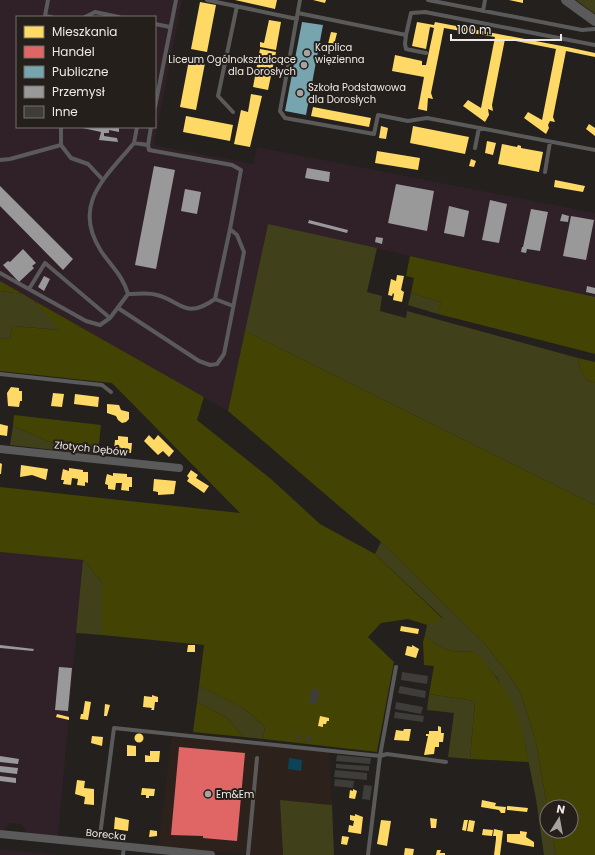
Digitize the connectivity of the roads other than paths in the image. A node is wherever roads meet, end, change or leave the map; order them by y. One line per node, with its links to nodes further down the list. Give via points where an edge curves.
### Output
1 (48, 0): 11 (lane)
2 (176, 0): 17 (lane)
3 (207, 0): 8 (lane)
4 (300, 0): 10 (lane)
5 (428, 0): 9 (lane)
6 (485, 0): 9 (lane)
7 (566, 0): 15 (street)
8 (237, 6): 14 (lane); 25 (lane, via 218,96)
9 (483, 11): 18 (lane, via 582,30)
10 (298, 13): 14 (lane); 19 (lane)
11 (45, 16)
12 (87, 16): 13 (lane, via 95,12)
13 (115, 16)
14 (297, 18): 29 (lane, via 280,111 285,118 374,134 378,115 408,120 427,118)
15 (595, 21)
16 (156, 24): 17 (lane)
17 (170, 27): 22 (lane)
18 (595, 28)
19 (406, 35): 20 (lane, via 412,13 425,12); 21 (lane, via 406,49)
20 (595, 45)
21 (426, 53)
22 (160, 81): 23 (lane); 24 (lane)
23 (156, 82)
24 (156, 102)
25 (233, 112)
26 (61, 128): 32 (lane)
27 (137, 128): 31 (lane)
28 (151, 128): 33 (lane)
29 (478, 128): 30 (lane); 34 (lane)
30 (550, 142): 35 (lane); 37 (lane)
31 (134, 143): 33 (lane); 38 (lane)
32 (61, 145): 36 (lane); 38 (lane, via 71,158 88,164)
33 (148, 145): 39 (lane, via 149,150 232,165 241,170)
34 (475, 148)
35 (595, 150)
36 (0, 160)
37 (545, 172)
38 (103, 180): 42 (lane, via 95,190 89,224 92,236 125,282)
39 (230, 229): 43 (lane); 44 (lane, via 237,235 244,252)
40 (0, 273): 41 (lane)
41 (29, 289): 46 (lane, via 90,322 100,325); 46 (lane, via 45,262)
42 (128, 294): 43 (lane, via 158,295 178,306 191,309 206,305); 45 (lane)
43 (215, 299): 44 (lane)
44 (233, 306): 45 (lane, via 224,354 217,364 210,365 199,361)
45 (118, 308): 46 (lane)
46 (110, 318)
47 (0, 374): 48 (lane, via 102,385)
48 (111, 392)
49 (0, 449): 50 (street, Złotych Dębów)
50 (179, 468)
51 (396, 667): 52 (lane)
52 (380, 756): 54 (lane, via 386,754); 56 (lane, via 114,728); 62 (lane)
53 (257, 758): 61 (lane)
54 (446, 762)
55 (0, 834): 56 (street, Borecka)
56 (99, 843): 57 (street, Borecka)
57 (124, 846): 58 (street, Borecka); 59 (lane)
58 (154, 852): 60 (street, Borecka)
59 (123, 855)
60 (211, 855)
61 (248, 855)
62 (368, 855)

